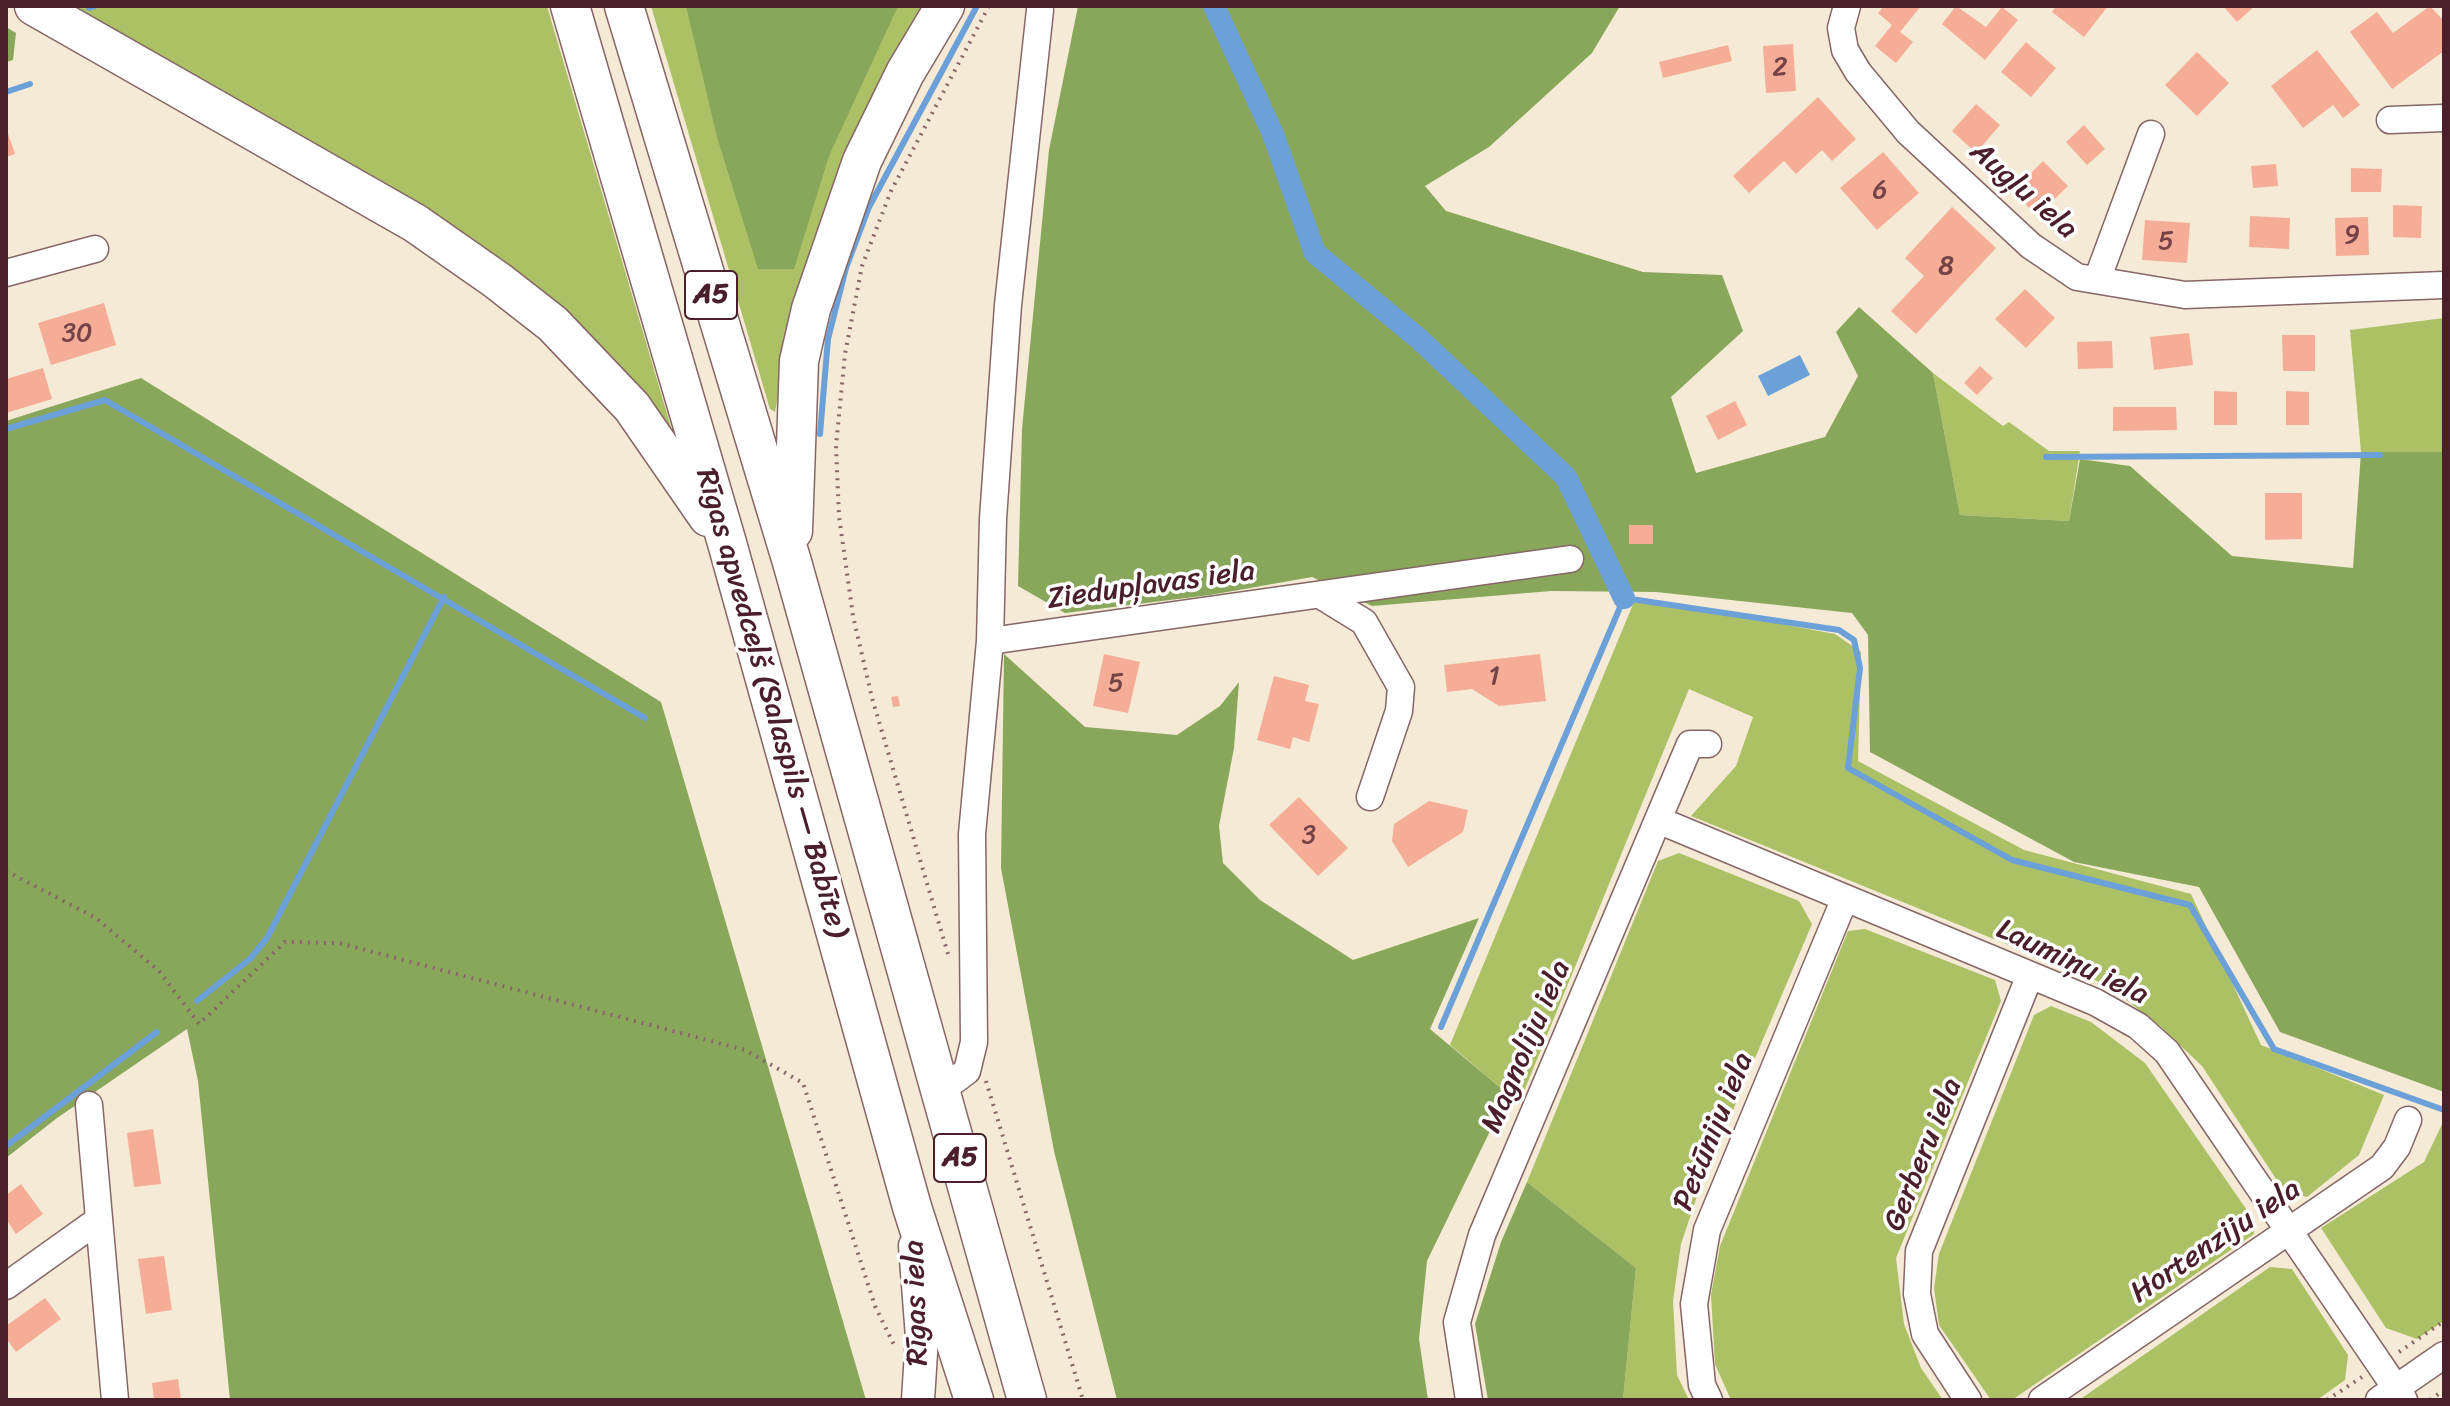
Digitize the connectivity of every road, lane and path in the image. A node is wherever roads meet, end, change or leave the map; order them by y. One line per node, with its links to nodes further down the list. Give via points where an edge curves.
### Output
1 (34, 6): 15 (highway, via 415,223 553,324 632,407)
2 (570, 6): 15 (highway, Rīgas apvedceļš (Salaspils — Babīte) / A5)
3 (624, 6): 17 (highway, Rīgas apvedceļš (Salaspils — Babīte) / A5)
4 (945, 6): 17 (highway, via 862,161 811,309 799,361)
5 (989, 6): 25 (path, via 891,191 862,266 845,354 836,446 853,616)
6 (1847, 6): 13 (street, Augļu iela, via 1841,28 1845,50 1908,132 2031,246 2077,277)
7 (1040, 10): 19 (street, via 1008,305)
8 (2444, 118): 9 (street)
9 (2390, 120)
10 (2151, 134): 13 (street)
11 (95, 249): 12 (street)
12 (6, 273)
13 (2097, 280): 14 (street, Augļu iela, via 2185,295)
14 (2444, 285)
15 (727, 543): 31 (highway, Rīgas apvedceļš (Salaspils — Babīte) / A5)
16 (1570, 559): 18 (street, Ziedupļavas iela)
17 (792, 562): 28 (highway, Rīgas apvedceļš (Salaspils — Babīte) / A5)
18 (1320, 595): 19 (street, Ziedupļavas iela); 21 (street, via 1364,622 1401,687 1399,711)
19 (990, 641): 27 (street, via 972,834)
20 (1708, 744): 22 (street, Magnoliju iela, via 1690,744)
21 (1370, 797)
22 (1658, 820): 24 (street, Laumiņu iela); 44 (street, Magnoliju iela, via 1482,1235 1457,1322)
23 (6, 871): 36 (path, via 96,918 159,971 199,1024 285,942 339,943 745,1050 803,1083 875,1306)
24 (1845, 898): 26 (street, Laumiņu iela); 45 (street, Petūniju iela, via 1707,1230 1694,1304 1702,1385)
25 (952, 967)
26 (2030, 975): 33 (street, Laumiņu iela, via 2138,1026 2167,1052); 46 (street, Gerberu iela, via 1919,1251 1917,1294 1925,1334)
27 (974, 1042): 28 (street, via 967,1071); 43 (path)
28 (939, 1083): 42 (highway, Rīgas apvedceļš (Salaspils — Babīte) / A5)
29 (89, 1105): 32 (street)
30 (2408, 1120): 33 (street, Hortenziju iela, via 2382,1167)
31 (912, 1207): 40 (main road, Rīgas iela, via 922,1337); 41 (highway, Rīgas apvedceļš (Salaspils — Babīte) / A5)
32 (97, 1221): 34 (street); 39 (street)
33 (2288, 1232): 38 (street, Laumiņu iela); 47 (street, Hortenziju iela)
34 (6, 1286)
35 (2444, 1355): 38 (street)
36 (900, 1358)
37 (2443, 1393): 48 (path)
38 (2393, 1396)
39 (115, 1400)
40 (918, 1400)
41 (974, 1400)
42 (1027, 1400)
43 (1083, 1400)
44 (1469, 1400)
45 (1709, 1400)
46 (1968, 1400)
47 (2042, 1400)
48 (2430, 1400)

